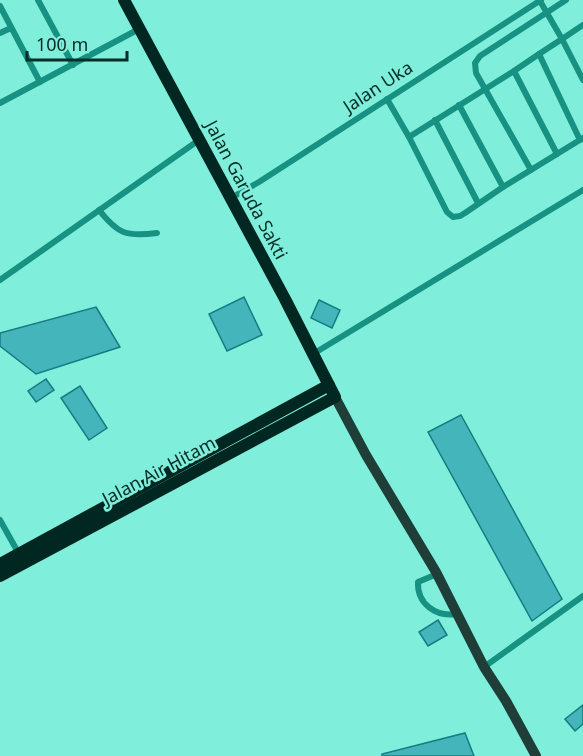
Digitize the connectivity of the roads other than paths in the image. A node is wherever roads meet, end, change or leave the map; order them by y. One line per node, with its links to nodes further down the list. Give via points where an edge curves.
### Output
1 (38, 0): 13 (street)
2 (124, 0): 9 (highway, Jalan Garuda Sakti)
3 (540, 0): 6 (street); 18 (street, Jalan Uka)
4 (566, 0): 6 (street)
5 (0, 6): 8 (street)
6 (547, 13): 11 (street); 17 (street, via 477,60 476,73)
7 (583, 25): 11 (street)
8 (11, 28): 10 (street); 16 (street)
9 (139, 29): 13 (street); 24 (highway, Jalan Garuda Sakti)
10 (0, 33)
11 (562, 39): 12 (street); 15 (street)
12 (539, 54): 14 (street); 23 (street)
13 (73, 65): 16 (street)
14 (514, 71): 17 (street); 25 (street)
15 (583, 80)
16 (40, 82): 19 (street)
17 (485, 89): 20 (street); 26 (street)
18 (387, 99): 22 (street); 29 (street, Jalan Uka)
19 (0, 103)
20 (459, 105): 21 (street); 27 (street)
21 (435, 120): 22 (street); 30 (street)
22 (409, 137): 30 (street, via 450,215 460,216)
23 (582, 139): 25 (street)
24 (199, 140): 29 (highway, Jalan Garuda Sakti); 31 (street)
25 (557, 154): 26 (street)
26 (531, 170): 27 (street)
27 (503, 187): 30 (street)
28 (583, 190): 34 (street)
29 (231, 198): 34 (highway, Jalan Garuda Sakti)
30 (478, 203)
31 (99, 210): 32 (street, via 122,233); 33 (street)
32 (157, 233)
33 (0, 280)
34 (313, 354): 35 (highway, Jalan Garuda Sakti)
35 (329, 385): 36 (highway, Jalan Garuda Sakti); 38 (highway, Jalan Air Hitam)
36 (335, 397): 40 (main road); 41 (highway, Jalan Air Hitam)
37 (0, 520): 38 (street)
38 (19, 554): 39 (highway, Jalan Air Hitam)
39 (0, 564)
40 (437, 574): 43 (main road); 43 (street, via 418,582 419,595 435,612 445,616)
41 (0, 576)
42 (583, 596): 44 (street)
43 (456, 614): 44 (main road)
44 (484, 668): 45 (main road)
45 (536, 756)

